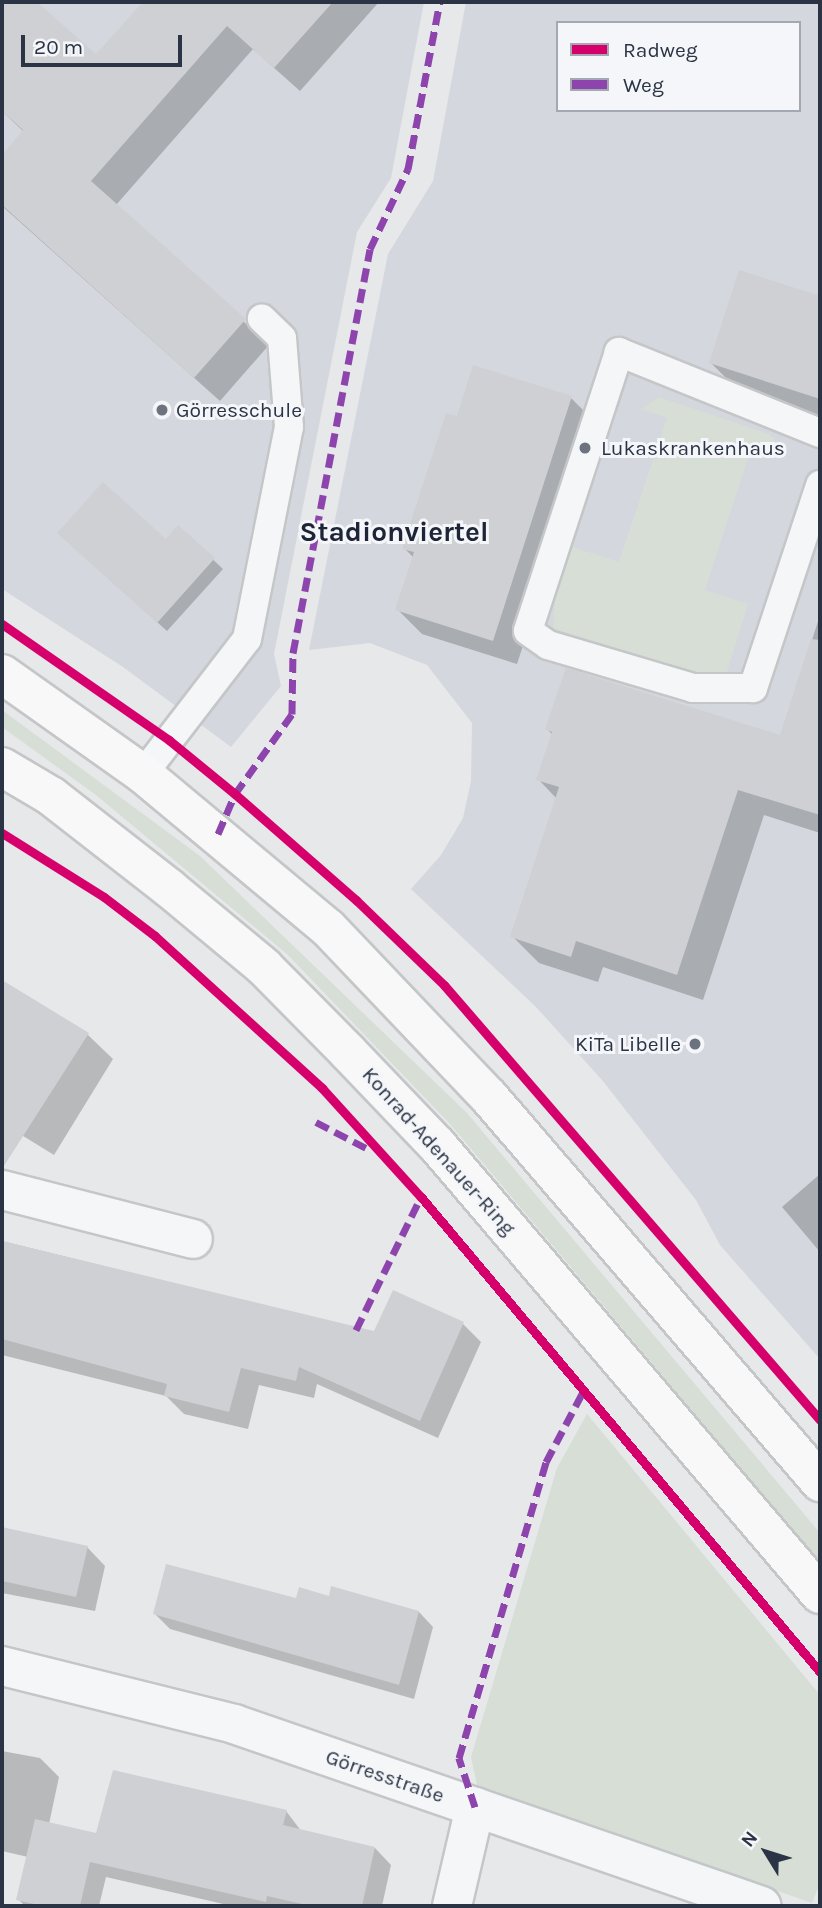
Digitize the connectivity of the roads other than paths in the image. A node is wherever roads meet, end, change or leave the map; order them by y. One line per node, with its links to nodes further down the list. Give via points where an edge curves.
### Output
1 (262, 319): 6 (lane, via 282,338 289,427 247,639)
2 (820, 433): 3 (lane, via 619,352 528,631 548,645 693,688 753,688)
3 (820, 485)
4 (2, 674): 6 (main road)
5 (2, 767): 10 (main road, Konrad-Adenauer-Ring, via 51,796 264,967 446,1156)
6 (142, 774): 9 (main road, via 328,928 414,1014)
7 (2, 1190): 8 (street)
8 (193, 1239)
9 (820, 1482)
10 (820, 1594)
11 (2, 1666): 12 (street, Görresstraße, via 234,1724)
12 (475, 1807): 13 (street); 14 (street, Görresstraße)
13 (452, 1906)
14 (762, 1906)

